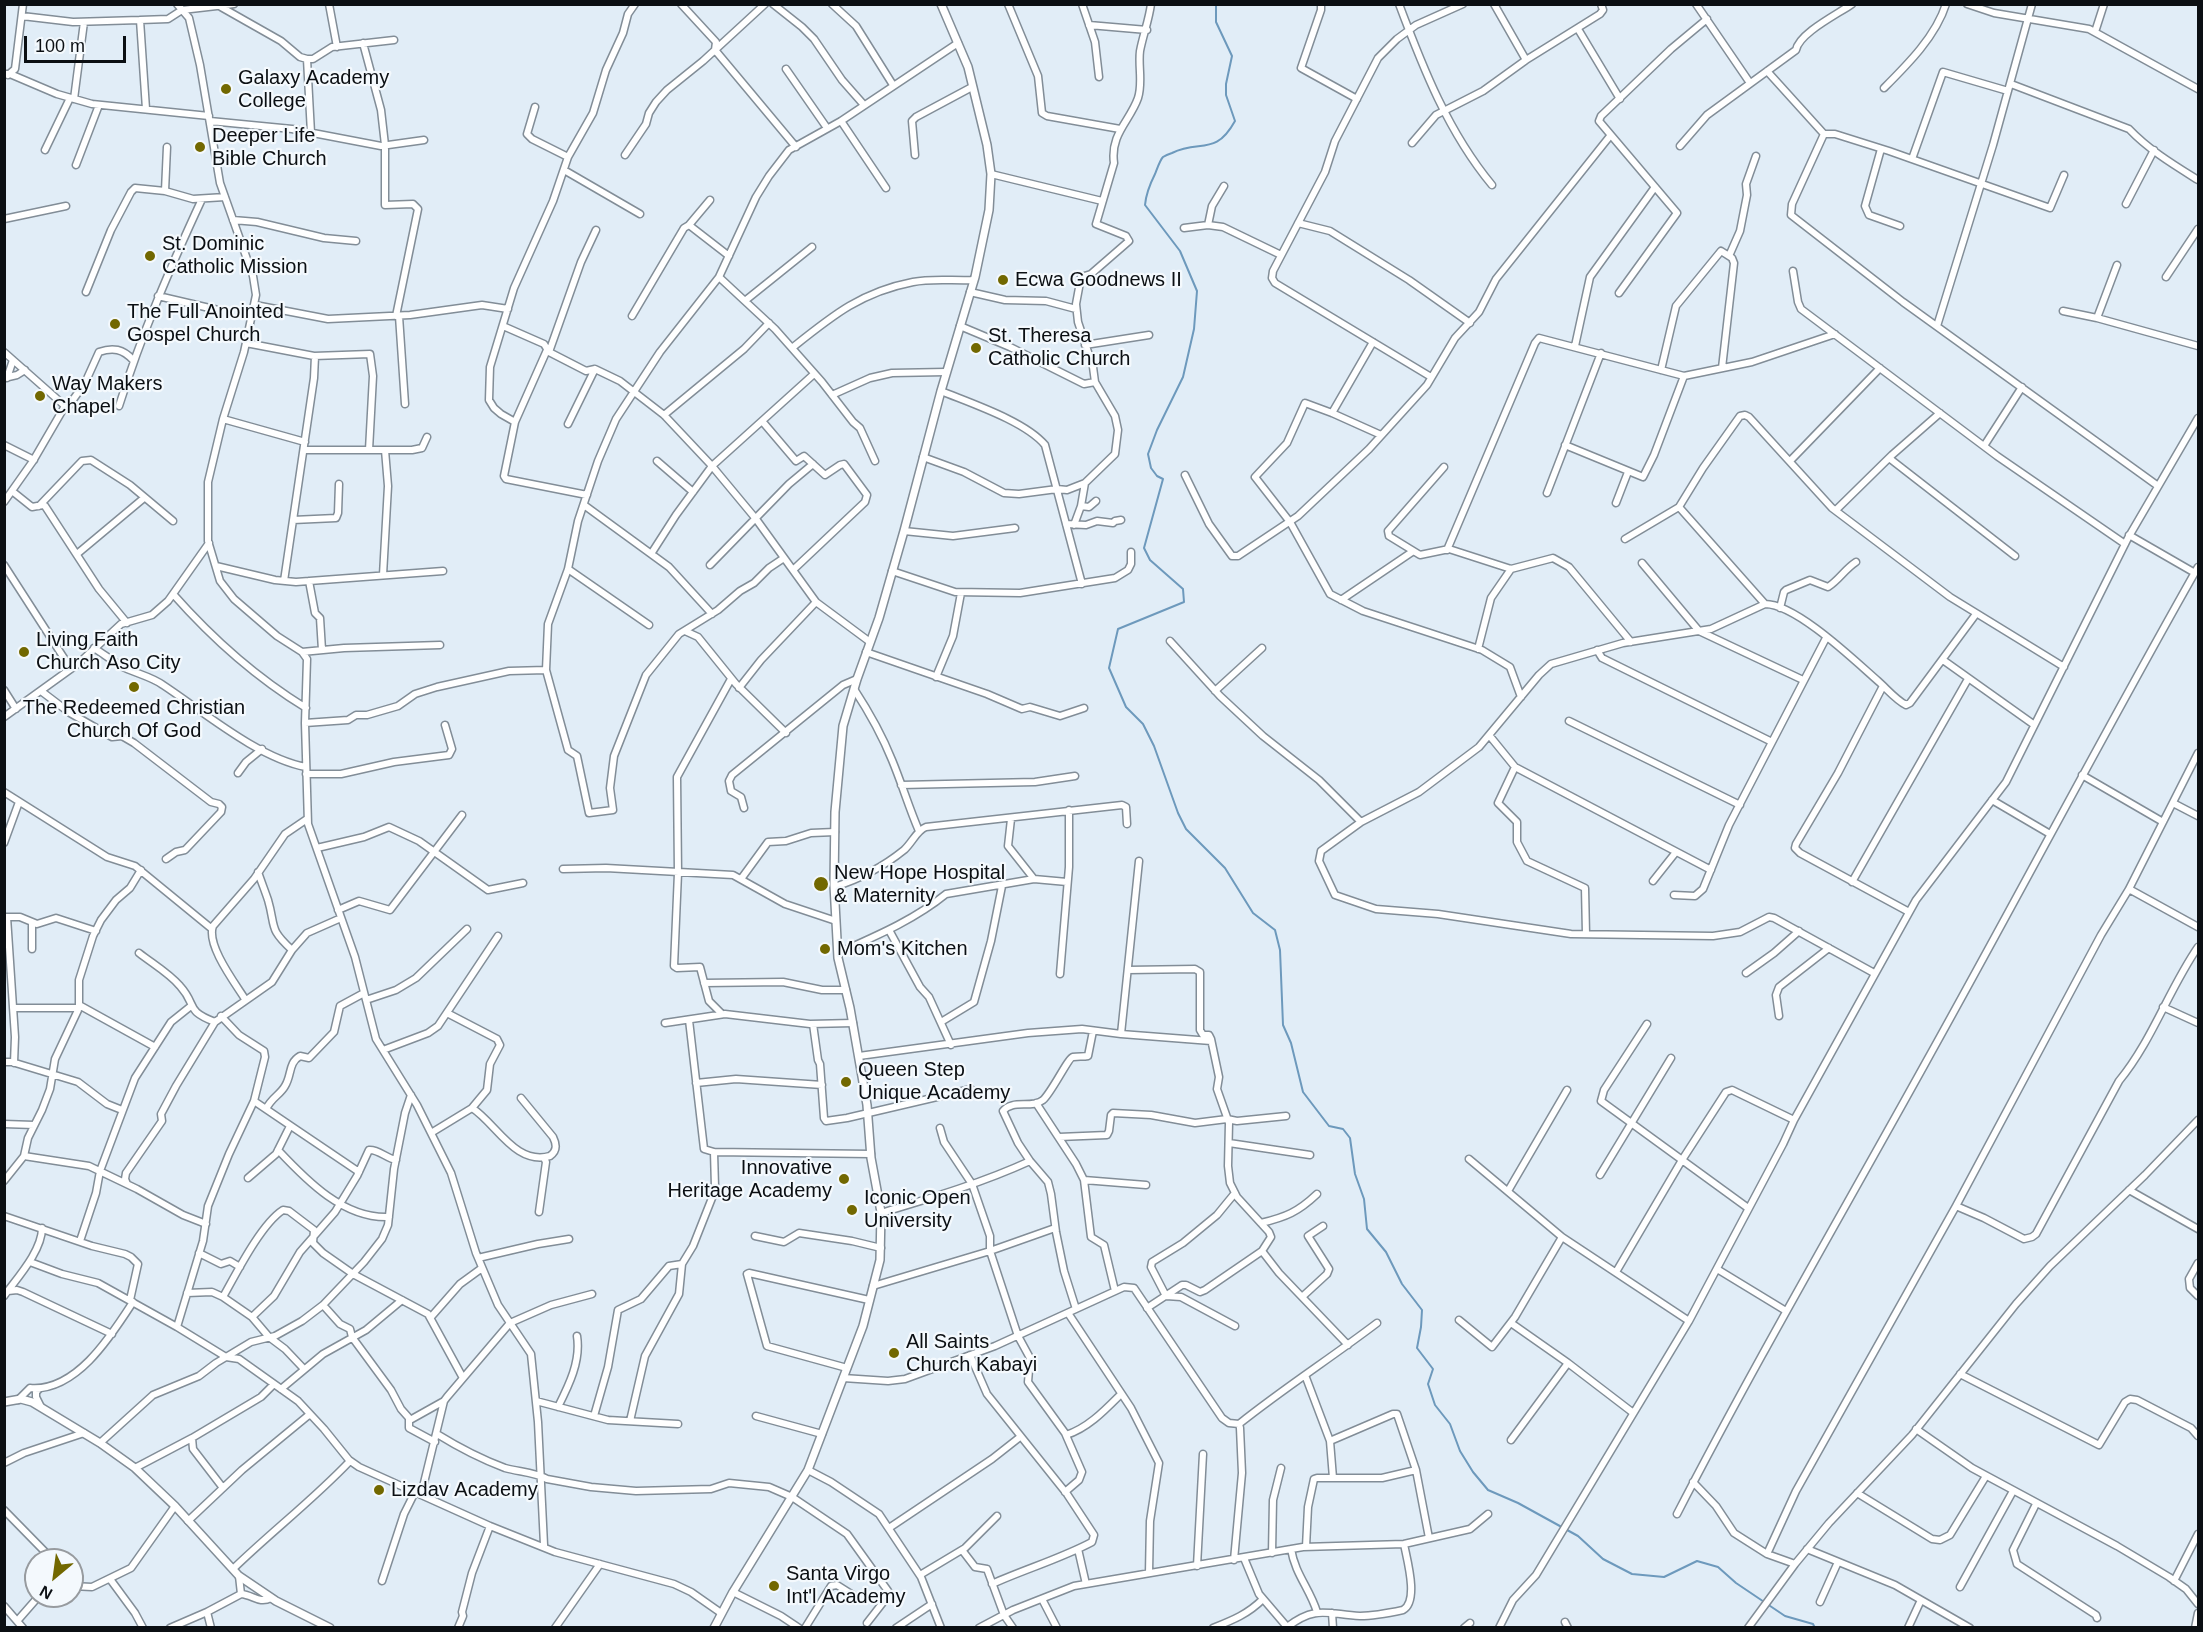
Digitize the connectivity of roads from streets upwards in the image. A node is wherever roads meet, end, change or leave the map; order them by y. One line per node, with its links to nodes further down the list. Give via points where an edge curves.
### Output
1 (23, 4): 28 (street)
2 (177, 4): 27 (street)
3 (234, 4): 26 (street)
4 (329, 4): 41 (street)
5 (635, 4): 83 (street, via 606,70 593,113)
6 (681, 4): 42 (street, via 716,42)
7 (765, 4): 42 (street)
8 (773, 4): 60 (street, via 814,39)
9 (832, 4): 50 (street, via 856,26)
10 (941, 4): 40 (street)
11 (1008, 4): 67 (street, via 1038,76 1042,113)
12 (1082, 4): 33 (street)
13 (1151, 4): 35 (street)
14 (1321, 4): 57 (street, via 1301,68)
15 (1399, 4): 36 (street)
16 (1463, 4): 36 (street)
17 (1494, 4): 44 (street)
18 (1601, 4): 34 (street, via 1603,12)
19 (1696, 4): 29 (street)
20 (1852, 4): 46 (street, via 1801,39 1797,50)
21 (1946, 4): 53 (street, via 1938,25)
22 (1967, 4): 30 (street)
23 (2032, 4): 30 (street)
24 (2104, 4): 37 (street)
25 (206, 6): 26 (street); 27 (street)
26 (221, 7): 43 (street)
27 (182, 10): 31 (street, via 168,19); 64 (street, via 189,18)
28 (22, 16): 32 (street); 47 (street, via 15,69)
29 (1707, 19): 49 (street); 58 (street)
30 (2028, 19): 37 (street); 51 (street)
31 (140, 20): 32 (street); 62 (street)
32 (84, 22): 56 (street)
33 (1089, 25): 35 (street); 48 (street)
34 (1578, 29): 44 (street); 58 (street)
35 (1147, 30): 67 (street, via 1140,50 1139,94)
36 (1409, 31): 57 (street, via 1378,58); 63 (street)
37 (2095, 32): 54 (street)
38 (394, 40): 39 (street)
39 (363, 43): 41 (street); 73 (street)
40 (958, 43): 50 (street); 52 (street)
41 (337, 47): 43 (street)
42 (715, 51): 76 (street); 80 (street, via 656,102)
43 (308, 59): 68 (street)
44 (1526, 60): 63 (street)
45 (786, 69): 66 (street)
46 (1767, 71): 49 (street); 69 (street)
47 (6, 75): 56 (street)
48 (1099, 77)
49 (1750, 83): 74 (street, via 1707,115)
50 (893, 84): 60 (street)
51 (2010, 84): 55 (street); 79 (street, via 2129,129)
52 (972, 87): 81 (street, via 916,117 912,122); 87 (street)
53 (1884, 88)
54 (2199, 89)
55 (2008, 91): 84 (street, via 1943,72); 90 (street)
56 (72, 98): 59 (street); 78 (street)
57 (1357, 99): 105 (street)
58 (1620, 99): 70 (street, via 1599,121)
59 (99, 105): 62 (street); 85 (street)
60 (864, 105): 65 (street)
61 (535, 107): 83 (street, via 527,134)
62 (146, 109): 64 (street)
63 (1443, 112): 72 (street); 91 (street)
64 (209, 118): 68 (street); 96 (street)
65 (841, 121): 66 (street); 94 (street)
66 (827, 128): 76 (street)
67 (1120, 129): 99 (street)
68 (311, 133): 73 (street)
69 (1824, 134): 77 (street); 139 (street, via 1792,204 1791,215)
70 (1610, 135): 93 (street); 136 (street, via 1496,279)
71 (424, 140): 73 (street)
72 (1412, 143)
73 (386, 145): 132 (street, via 385,205 413,204 418,209)
74 (1680, 146)
75 (167, 147): 95 (street)
76 (796, 147): 115 (street, via 785,154 769,176)
77 (1881, 149): 84 (street); 108 (street, via 1865,206 1869,215)
78 (45, 150)
79 (2154, 150): 89 (street); 100 (street)
80 (625, 155)
81 (915, 155)
82 (1756, 156): 116 (street, via 1746,184 1740,231)
83 (568, 157): 86 (street)
84 (1912, 159): 90 (street)
85 (76, 165)
86 (564, 170): 102 (street); 128 (street)
87 (991, 174): 99 (street); 121 (street, via 989,210)
88 (2064, 176): 90 (street, via 2050,208)
89 (2199, 180)
90 (1982, 183): 139 (street)
91 (1492, 185)
92 (1224, 186): 107 (street, via 1212,206)
93 (1655, 187): 124 (street, via 1677,216); 145 (street, via 1590,277)
94 (886, 188)
95 (165, 191): 97 (street); 122 (street, via 135,188 131,192)
96 (225, 197): 97 (street); 104 (street)
97 (202, 199): 125 (street)
98 (710, 200): 106 (street)
99 (1102, 201): 129 (street, via 1096,224 1126,236 1129,241 1091,274 1081,276)
100 (2126, 204)
101 (66, 206): 103 (street)
102 (640, 214)
103 (4, 219)
104 (233, 220): 112 (street); 127 (street, via 253,276)
105 (1298, 223): 114 (street); 136 (street, via 1330,231)
106 (689, 225): 115 (street); 133 (street)
107 (1208, 225): 109 (street); 114 (street, via 1223,227)
108 (1900, 226)
109 (1184, 228)
110 (2199, 229): 120 (street)
111 (596, 230): 148 (street)
112 (356, 241)
113 (812, 247): 126 (street)
114 (1281, 255): 142 (street, via 1273,271 1275,284)
115 (729, 256): 119 (street)
116 (1729, 256): 154 (street, via 1734,263); 158 (street, via 1719,251 1677,306)
117 (2117, 265): 134 (street)
118 (1793, 271): 140 (street, via 1799,306)
119 (718, 277): 126 (street); 167 (street)
120 (2166, 277)
121 (974, 280): 123 (street); 147 (street, via 915,281 871,293 838,311)
122 (86, 292)
123 (970, 292): 129 (street, via 1005,300 1046,301); 138 (street)
124 (1619, 293)
125 (158, 296): 130 (street); 153 (street)
126 (746, 300): 135 (street)
127 (255, 305): 132 (street, via 321,319); 143 (street)
128 (508, 309): 132 (street, via 482,305); 137 (street)
129 (1076, 309): 144 (street)
130 (218, 310)
131 (2064, 311): 134 (street)
132 (398, 316): 169 (street)
133 (632, 316)
134 (2097, 318): 146 (street)
135 (769, 323): 147 (street); 174 (street, via 744,349)
136 (1470, 323): 162 (street, via 1455,338)
137 (503, 326): 148 (street, via 544,345); 178 (street, via 490,367 489,400)
138 (960, 326): 159 (street); 164 (street, via 1084,384)
139 (1937, 326): 165 (street)
140 (1835, 334): 154 (street); 155 (street)
141 (1149, 335): 144 (street)
142 (1373, 342): 162 (street); 172 (street)
143 (246, 343): 151 (street); 176 (street)
144 (1085, 345): 164 (street)
145 (1575, 346): 150 (street); 230 (street, via 1539,338 1535,343)
146 (2199, 346)
147 (792, 348): 160 (street)
148 (548, 351): 156 (street, via 586,371); 178 (street)
149 (4, 352): 152 (street)
150 (1601, 353): 158 (street); 184 (street)
151 (315, 356): 182 (street); 187 (street, via 372,356)
152 (13, 360): 157 (street); 163 (street)
153 (134, 360): 170 (street); 171 (street, via 126,352 110,348 99,352 85,382)
154 (1722, 368): 161 (street)
155 (1880, 368): 173 (street); 194 (street)
156 (595, 369): 167 (street, via 620,381); 179 (street)
157 (25, 370): 163 (street); 171 (street)
158 (1660, 370): 161 (street)
159 (946, 372): 166 (street); 168 (street, via 892,373)
160 (814, 374): 168 (street); 177 (street)
161 (1684, 376): 198 (street, via 1645,474 1641,477)
162 (1431, 377): 180 (street)
163 (6, 378)
164 (1095, 382): 200 (street, via 1115,416 1118,442 1110,461)
165 (2022, 387): 185 (street); 202 (street)
166 (941, 391): 189 (street); 203 (street, via 997,414 1036,436 1045,445)
167 (632, 393): 174 (street); 207 (street, via 616,419)
168 (832, 395): 193 (street, via 865,435)
169 (405, 404)
170 (119, 406)
171 (64, 409): 191 (street)
172 (1332, 413): 180 (street); 221 (street, via 1305,403 1287,443 1255,475)
173 (1940, 413): 185 (street); 190 (street)
174 (664, 415): 196 (street)
175 (2199, 418): 202 (street)
176 (223, 419): 182 (street); 228 (street, via 207,494)
177 (762, 421): 195 (street, via 796,460 804,456); 196 (street)
178 (515, 422): 207 (street, via 504,478)
179 (568, 424)
180 (1381, 435): 221 (street)
181 (427, 437): 188 (street, via 422,448)
182 (305, 442): 186 (street)
183 (4, 445): 191 (street)
184 (1565, 445): 198 (street); 206 (street)
185 (1984, 446): 229 (street)
186 (304, 450): 187 (street); 218 (street)
187 (369, 450): 188 (street)
188 (385, 450): 248 (street, via 388,486)
189 (923, 457): 203 (street, via 1004,493); 225 (street)
190 (1889, 458): 216 (street); 235 (street)
191 (34, 460): 204 (street)
192 (657, 461): 205 (street)
193 (875, 461)
194 (1790, 461): 215 (street, via 1749,417 1740,416); 216 (street)
195 (813, 464): 217 (street); 244 (street, via 825,475 840,465 847,466 867,500)
196 (712, 466): 205 (street); 217 (street)
197 (1444, 468): 232 (street, via 1388,531 1389,536)
198 (1628, 472): 211 (street)
199 (1185, 475): 221 (street, via 1209,524 1232,556 1238,556)
200 (1085, 483): 203 (street, via 1064,491); 214 (street)
201 (339, 484): 218 (street, via 336,518)
202 (2158, 486): 226 (street)
203 (1057, 489): 222 (street)
204 (12, 491): 210 (street); 213 (street, via 32,507)
205 (693, 492): 234 (street)
206 (1547, 493)
207 (587, 495): 212 (street)
208 (144, 498): 213 (street, via 130,485 86,460); 220 (street); 233 (street)
209 (1096, 501): 214 (street, via 1089,507)
210 (4, 502)
211 (1616, 503)
212 (584, 505): 234 (street); 242 (street)
213 (39, 506): 233 (street, via 47,509)
214 (1081, 506): 223 (street)
215 (1679, 507): 227 (street); 256 (street)
216 (1836, 510): 259 (street)
217 (756, 519): 236 (street); 240 (street)
218 (294, 520): 249 (street)
219 (1121, 520): 223 (street)
220 (173, 521)
221 (1290, 522): 254 (street, via 1330,594)
222 (1066, 524): 223 (street); 251 (street)
223 (1074, 525)
224 (1015, 528): 225 (street, via 953,536)
225 (904, 531): 247 (street)
226 (2129, 536): 229 (street); 245 (street)
227 (1625, 539)
228 (208, 543): 241 (street); 253 (street)
229 (2125, 544): 277 (street)
230 (1447, 550): 232 (street, via 1419,555); 243 (street)
231 (1131, 552): 251 (street, via 1131,564 1121,576)
232 (1412, 552): 254 (street)
233 (77, 554): 260 (street)
234 (651, 554): 258 (street, via 669,567)
235 (2015, 556)
236 (784, 558): 244 (street); 258 (street)
237 (1856, 562): 257 (street, via 1828,587 1810,580 1786,590)
238 (1642, 563): 263 (street)
239 (4, 565): 278 (street)
240 (710, 565)
241 (216, 566): 249 (street); 274 (street, via 220,580 234,599)
242 (568, 569): 261 (street); 279 (street, via 548,624)
243 (1511, 569): 267 (street, via 1553,558 1562,561); 271 (street, via 1491,597)
244 (793, 570): 255 (street)
245 (2197, 570): 308 (street)
246 (443, 571): 248 (street)
247 (892, 571): 252 (street); 266 (street)
248 (383, 575): 250 (street)
249 (284, 581): 250 (street)
250 (309, 581): 272 (street, via 315,613 320,618)
251 (1082, 584): 252 (street, via 1020,593)
252 (961, 593): 280 (street, via 953,636)
253 (173, 594): 260 (street, via 152,615); 293 (street, via 238,657)
254 (1341, 600): 271 (street, via 1363,611)
255 (816, 602): 266 (street); 286 (street)
256 (1765, 604): 257 (street); 263 (street, via 1712,629)
257 (1780, 608): 264 (street)
258 (712, 614): 262 (street)
259 (1976, 614): 276 (street); 277 (street)
260 (127, 623): 269 (street)
261 (649, 625)
262 (685, 631): 279 (street, via 646,675 626,723 614,756 611,812 588,811 577,756 568,750); 281 (street, via 698,637)
263 (1699, 631): 267 (street); 284 (street)
264 (1826, 638): 284 (street); 285 (street)
265 (1170, 641): 289 (street)
266 (870, 642): 275 (street)
267 (1631, 642): 273 (street)
268 (440, 645): 272 (street)
269 (94, 648): 278 (street); 303 (street, via 125,668 162,684)
270 (1262, 648): 289 (street)
271 (1478, 648): 291 (street, via 1506,663)
272 (322, 650): 274 (street)
273 (1597, 650): 291 (street, via 1551,664); 302 (street, via 1602,658)
274 (302, 652): 293 (street, via 307,659)
275 (866, 652): 280 (street); 282 (street)
276 (1943, 660): 283 (street); 285 (street, via 1910,703 1903,703)
277 (2064, 667): 298 (street)
278 (71, 669): 290 (street)
279 (546, 670): 297 (street, via 509,671 437,687 415,694 398,706 348,720)
280 (936, 677): 294 (street, via 1022,709 1030,707 1060,716)
281 (731, 679): 286 (street); 338 (street, via 677,777)
282 (857, 679): 287 (street); 300 (street, via 843,685)
283 (1968, 679): 298 (street); 343 (street)
284 (1803, 680): 302 (street)
285 (1883, 686): 343 (street, via 1795,848)
286 (739, 688): 300 (street)
287 (854, 689): 310 (street, via 874,721); 326 (street, via 843,726)
288 (4, 690): 292 (street)
289 (1215, 691): 322 (street, via 1319,780)
290 (41, 692): 292 (street); 332 (street, via 70,713 134,743 222,807 185,850)
291 (1521, 697): 301 (street)
292 (16, 708): 295 (street)
293 (306, 708): 297 (street)
294 (1084, 708)
295 (4, 717)
296 (1569, 721): 315 (street)
297 (305, 723): 306 (street)
298 (2033, 724): 312 (street, via 2006,782)
299 (445, 725): 306 (street, via 452,749 448,755 341,774)
300 (786, 733): 316 (street, via 743,765 729,781 731,791 741,797)
301 (1489, 735): 305 (street); 322 (street, via 1419,792)
302 (1772, 742): 315 (street)
303 (262, 749): 306 (street); 307 (street)
304 (2199, 753): 314 (street)
305 (1515, 767): 331 (street); 361 (street, via 1498,803 1517,822 1517,842 1527,861 1585,888)
306 (306, 771): 320 (street)
307 (238, 773)
308 (2082, 775): 323 (street); 327 (street)
309 (1075, 776): 310 (street, via 1035,782)
310 (901, 785): 325 (street)
311 (4, 792): 313 (street)
312 (1992, 800): 327 (street); 350 (street)
313 (19, 802): 328 (street); 335 (street, via 107,857)
314 (2173, 802): 319 (street); 323 (street)
315 (1740, 805): 336 (street)
316 (744, 808)
317 (1070, 810): 321 (street); 324 (street, via 1124,805); 342 (street)
318 (462, 815): 330 (street)
319 (2199, 816)
320 (308, 819): 329 (street); 337 (street, via 285,834)
321 (1011, 819): 325 (street, via 926,827); 340 (street, via 1008,846)
322 (1361, 822): 361 (street, via 1319,856 1332,890 1339,897 1376,909)
323 (2163, 822): 347 (street)
324 (1128, 824)
325 (919, 831): 346 (street, via 906,848 881,867)
326 (835, 832): 339 (street, via 768,842); 346 (street)
327 (2050, 834): 503 (street)
328 (4, 843)
329 (317, 848): 330 (street, via 388,826); 349 (street)
330 (433, 852): 344 (street, via 488,890); 349 (street, via 390,910 359,901)
331 (1676, 852): 336 (street); 341 (street)
332 (166, 859)
333 (1139, 861): 369 (street)
334 (563, 869): 338 (street)
335 (141, 870): 356 (street); 359 (street)
336 (1711, 870): 348 (street, via 1700,894)
337 (258, 872): 356 (street); 366 (street, via 272,926)
338 (678, 873): 339 (street, via 733,875); 373 (street, via 674,966 698,966)
339 (741, 879): 353 (street, via 785,904)
340 (1034, 879): 342 (street); 345 (street)
341 (1653, 881)
342 (1067, 882): 372 (street)
343 (1852, 882): 350 (street)
344 (523, 883)
345 (1002, 886): 358 (street, via 946,894); 389 (street, via 974,1002)
346 (834, 887): 353 (street)
347 (2129, 889): 355 (street); 456 (street, via 2051,1025)
348 (1674, 895)
349 (338, 910): 352 (street)
350 (1909, 912): 371 (street)
351 (6, 917): 354 (street); 381 (street)
352 (341, 918): 366 (street, via 307,933); 375 (street)
353 (836, 921): 368 (street)
354 (32, 923): 359 (street, via 56,918); 365 (street)
355 (2199, 927)
356 (212, 929): 376 (street, via 211,939 218,954)
357 (467, 929): 375 (street, via 416,978 396,990)
358 (889, 930): 368 (street); 389 (street)
359 (96, 931): 378 (street, via 79,980)
360 (1799, 931): 361 (street, via 1769,917 1740,932 1713,936); 364 (street); 370 (street)
361 (1586, 934)
362 (498, 936): 382 (street)
363 (2199, 947): 380 (street)
364 (1829, 948): 371 (street); 385 (street, via 1779,987)
365 (32, 949)
366 (292, 950): 376 (street, via 272,982)
367 (139, 953): 379 (street, via 180,986)
368 (838, 953): 374 (street)
369 (1128, 970): 396 (street); 397 (street, via 1198,970 1200,1030)
370 (1746, 973)
371 (1874, 973): 420 (street)
372 (1060, 974)
373 (704, 983): 374 (street, via 783,982 822,990); 377 (street)
374 (846, 990): 391 (street)
375 (365, 997): 400 (street, via 376,1039); 414 (street, via 340,1006 334,1032 307,1059 300,1056 294,1060 285,1086)
376 (245, 999): 384 (street)
377 (711, 1003): 383 (street); 386 (street)
378 (79, 1006): 381 (street); 399 (street); 405 (street, via 55,1059)
379 (191, 1006): 388 (street, via 200,1016); 399 (street, via 178,1015)
380 (2163, 1007): 392 (street); 456 (street, via 2036,1234 2024,1239)
381 (13, 1008): 404 (street)
382 (447, 1013): 400 (street, via 428,1033); 415 (street, via 500,1041 489,1064 487,1090)
383 (722, 1014): 386 (street); 393 (street)
384 (221, 1016): 388 (street); 412 (street, via 239,1035 264,1051)
385 (1779, 1016)
386 (707, 1017): 387 (street)
387 (688, 1020): 390 (street); 406 (street)
388 (215, 1022): 442 (street, via 161,1114 162,1121)
389 (941, 1022): 398 (street)
390 (665, 1023)
391 (853, 1023): 393 (street); 401 (street)
392 (2199, 1023)
393 (813, 1024): 407 (street)
394 (1647, 1024): 421 (street, via 1601,1101)
395 (1093, 1031): 396 (street); 398 (street, via 1028,1033); 413 (street, via 1088,1056 1069,1059 1056,1085)
396 (1121, 1034): 397 (street)
397 (1211, 1041): 419 (street, via 1219,1077 1217,1089)
398 (951, 1045): 401 (street)
399 (155, 1047): 416 (street, via 135,1078)
400 (383, 1050): 410 (street)
401 (859, 1056): 417 (street)
402 (1671, 1058): 421 (street)
403 (4, 1062): 404 (street)
404 (14, 1063): 405 (street)
405 (53, 1074): 416 (street, via 84,1085 107,1104); 424 (street)
406 (696, 1083): 407 (street, via 736,1080); 431 (street, via 703,1146)
407 (822, 1085): 417 (street, via 826,1121)
408 (971, 1089): 417 (street)
409 (1567, 1090): 451 (street)
410 (411, 1095): 427 (street); 437 (street)
411 (521, 1098): 435 (street, via 556,1143 554,1153)
412 (254, 1101): 414 (street); 463 (street, via 208,1206)
413 (1036, 1103): 428 (street); 439 (street, via 1007,1106 1003,1111)
414 (266, 1108): 425 (street)
415 (472, 1108): 427 (street); 435 (street, via 518,1151)
416 (122, 1110): 440 (street)
417 (868, 1113): 432 (street)
418 (1286, 1116): 419 (street)
419 (1227, 1119): 428 (street, via 1195,1123 1151,1114 1113,1113 1107,1135); 429 (street)
420 (1794, 1120): 438 (street, via 1729,1090); 457 (street)
421 (1632, 1122): 438 (street); 443 (street)
422 (2198, 1123): 452 (street)
423 (4, 1124): 424 (street)
424 (34, 1125): 434 (street)
425 (291, 1126): 430 (street); 441 (street)
426 (940, 1128): 449 (street, via 943,1140)
427 (430, 1133): 479 (street, via 451,1173)
428 (1059, 1137): 446 (street)
429 (1229, 1143): 433 (street); 453 (street, via 1228,1166)
430 (278, 1150): 445 (street); 455 (street, via 305,1178)
431 (714, 1152): 432 (street); 482 (street, via 712,1198)
432 (871, 1154): 459 (street)
433 (1310, 1155)
434 (24, 1156): 440 (street); 447 (street)
435 (544, 1158): 458 (street)
436 (1469, 1159): 451 (street)
437 (396, 1160): 441 (street, via 371,1149); 461 (street)
438 (1682, 1160): 457 (street); 486 (street)
439 (1030, 1161): 449 (street); 466 (street, via 1048,1182)
440 (100, 1171): 444 (street); 474 (street)
441 (359, 1172): 455 (street)
442 (126, 1173): 444 (street); 448 (street)
443 (1600, 1175)
444 (112, 1177): 448 (street)
445 (248, 1178)
446 (1084, 1180): 450 (street); 489 (street, via 1091,1237 1104,1245)
447 (4, 1181)
448 (127, 1184): 463 (street)
449 (972, 1184): 459 (street); 476 (street, via 990,1236)
450 (1146, 1185)
451 (1508, 1191): 471 (street)
452 (2129, 1191): 467 (street); 525 (street, via 2050,1266)
453 (1234, 1193): 462 (street); 493 (street, via 1217,1215 1152,1262)
454 (1317, 1194): 462 (street, via 1288,1216)
455 (339, 1204): 461 (street, via 372,1216); 472 (street)
456 (1956, 1206): 596 (street, via 1796,1491)
457 (1749, 1208): 485 (street)
458 (539, 1212)
459 (881, 1214): 475 (street)
460 (4, 1216): 465 (street)
461 (389, 1217): 487 (street, via 382,1239)
462 (1261, 1223): 477 (street, via 1271,1237)
463 (206, 1224): 478 (street)
464 (1323, 1226): 496 (street, via 1308,1236 1329,1269)
465 (42, 1228): 468 (street); 470 (street)
466 (1055, 1228): 476 (street); 502 (street)
467 (2199, 1229)
468 (51, 1231): 470 (street); 474 (street)
469 (755, 1236): 475 (street, via 784,1242 799,1233)
470 (42, 1237): 480 (street)
471 (1562, 1237): 486 (street); 511 (street)
472 (312, 1239): 483 (street, via 314,1230 290,1210 283,1210 276,1214); 487 (street, via 322,1253); 505 (street, via 274,1296)
473 (569, 1239): 479 (street)
474 (80, 1241): 499 (street, via 136,1261)
475 (880, 1248): 488 (street)
476 (990, 1251): 488 (street); 516 (street)
477 (1262, 1251): 493 (street, via 1202,1292 1186,1285); 496 (street)
478 (199, 1253): 483 (street, via 221,1264 230,1261); 490 (street)
479 (478, 1258): 484 (street)
480 (30, 1262): 491 (street); 499 (street, via 98,1283)
481 (2199, 1263): 494 (street, via 2189,1279 2190,1287)
482 (682, 1264): 541 (street, via 669,1266 641,1299 618,1310); 544 (street, via 679,1294 645,1356)
483 (240, 1267): 495 (street)
484 (482, 1268): 506 (street, via 460,1284); 509 (street)
485 (1716, 1269): 503 (street); 508 (street)
486 (1616, 1272): 508 (street)
487 (353, 1274): 497 (street); 500 (street)
488 (873, 1286): 498 (street)
489 (1115, 1291): 501 (street, via 1134,1288); 502 (street)
490 (187, 1293): 495 (street, via 212,1292); 513 (street)
491 (6, 1294): 514 (street, via 23,1292)
492 (592, 1294): 509 (street, via 551,1305)
493 (1166, 1296): 501 (street); 512 (street, via 1181,1297)
494 (2199, 1296)
495 (223, 1297): 505 (street)
496 (1302, 1297): 519 (street)
497 (402, 1300): 506 (street); 518 (street)
498 (869, 1300): 523 (street); 523 (street, via 747,1275 767,1346)
499 (132, 1301): 513 (street); 514 (street)
500 (323, 1305): 517 (street, via 302,1322); 518 (street, via 334,1319 350,1329)
501 (1147, 1308): 546 (street, via 1222,1418)
502 (1076, 1309): 504 (street)
503 (1786, 1311): 569 (street)
504 (1068, 1313): 516 (street); 532 (street)
505 (252, 1317): 517 (street)
506 (431, 1317): 527 (street)
507 (1459, 1320): 511 (street, via 1490,1347)
508 (1689, 1321): 539 (street)
509 (510, 1323): 527 (street); 535 (street, via 531,1354)
510 (1377, 1323): 519 (street)
511 (1511, 1323): 522 (street)
512 (1235, 1326)
513 (177, 1327): 521 (street)
514 (112, 1334): 530 (street, via 75,1374)
515 (577, 1336): 538 (street, via 579,1348 572,1375)
516 (1017, 1336): 520 (street); 551 (street, via 1030,1359 1028,1382)
517 (269, 1337): 521 (street, via 251,1342); 524 (street)
518 (352, 1337): 524 (street); 543 (street)
519 (1348, 1345): 526 (street)
520 (970, 1355): 528 (street, via 905,1379); 553 (street, via 987,1394)
521 (226, 1357): 529 (street, via 239,1359); 558 (street, via 199,1376 153,1395)
522 (1568, 1363): 539 (street); 555 (street)
523 (847, 1368): 528 (street)
524 (304, 1369): 531 (street)
525 (1960, 1374): 547 (street); 552 (street, via 2099,1445 2130,1399 2191,1428)
526 (1305, 1375): 546 (street); 556 (street)
527 (463, 1378): 534 (street)
528 (843, 1378): 550 (street)
529 (274, 1384): 531 (street); 554 (street, via 261,1397)
530 (39, 1389): 533 (street, via 30,1388); 537 (street, via 36,1397)
531 (281, 1389): 540 (street)
532 (1121, 1394): 551 (street, via 1088,1425); 604 (street, via 1159,1463 1150,1521)
533 (18, 1400): 536 (street); 537 (street)
534 (444, 1401): 543 (street); 549 (street)
535 (536, 1401): 538 (street); 566 (street)
536 (4, 1402)
537 (41, 1407): 548 (street)
538 (558, 1407): 541 (street)
539 (1632, 1412): 653 (street, via 1536,1575 1513,1600)
540 (310, 1414): 560 (street); 570 (street)
541 (594, 1416): 544 (street)
542 (756, 1416): 550 (street)
543 (410, 1420): 557 (street, via 411,1430)
544 (630, 1421): 545 (street)
545 (678, 1424)
546 (1239, 1424): 598 (street, via 1242,1473)
547 (1916, 1429): 567 (street); 573 (street)
548 (84, 1433): 558 (street); 561 (street)
549 (437, 1434): 557 (street); 566 (street, via 497,1464)
550 (822, 1434): 564 (street)
551 (1066, 1435): 572 (street, via 1082,1472)
552 (2199, 1436)
553 (1020, 1437): 572 (street); 584 (street)
554 (192, 1438): 562 (street); 570 (street, via 193,1449)
555 (1511, 1440)
556 (1330, 1441): 565 (street, via 1397,1414); 568 (street)
557 (435, 1442): 574 (street)
558 (100, 1443): 562 (street)
559 (1203, 1454): 602 (street)
560 (350, 1461): 574 (street); 603 (street)
561 (4, 1463)
562 (135, 1468): 577 (street)
563 (1281, 1468): 595 (street, via 1273,1500)
564 (808, 1470): 575 (street); 584 (street, via 879,1514)
565 (1416, 1470): 568 (street, via 1382,1478); 586 (street)
566 (540, 1475): 575 (street, via 591,1487 636,1491 711,1489 729,1483 762,1485); 588 (street)
567 (1986, 1476): 571 (street); 573 (street, via 1950,1535 1940,1540 1932,1539)
568 (1333, 1478): 589 (street, via 1317,1478 1313,1482)
569 (1693, 1482): 580 (street); 596 (street, via 1716,1506 1731,1531)
570 (223, 1488): 582 (street)
571 (2013, 1491): 576 (street); 613 (street)
572 (1065, 1492): 594 (street, via 1094,1535 1092,1542)
573 (1857, 1493): 592 (street)
574 (418, 1494): 583 (street); 608 (street, via 404,1514)
575 (792, 1497): 614 (street); 634 (street, via 847,1534 888,1591)
576 (2036, 1504): 609 (street); 632 (street, via 2013,1550 2014,1559)
577 (175, 1506): 582 (street); 607 (street, via 131,1568)
578 (4, 1510): 590 (street)
579 (1488, 1514): 586 (street, via 1470,1528)
580 (1677, 1514)
581 (997, 1516): 593 (street)
582 (188, 1521): 603 (street)
583 (490, 1526): 588 (street); 641 (street)
584 (889, 1528): 605 (street)
585 (2199, 1534): 609 (street)
586 (1429, 1538): 587 (street)
587 (1404, 1544): 589 (street); 629 (street, via 1410,1578 1407,1608 1362,1616)
588 (544, 1545): 600 (street, via 555,1552)
589 (1306, 1547): 591 (street)
590 (41, 1548)
591 (1291, 1549): 595 (street); 627 (street, via 1294,1567)
592 (1807, 1549): 599 (street); 601 (street)
593 (962, 1550): 605 (street); 610 (street, via 975,1566 987,1569)
594 (1078, 1550): 610 (street); 611 (street)
595 (1272, 1553): 597 (street)
596 (1767, 1554): 601 (street)
597 (1244, 1558): 598 (street); 619 (street)
598 (1234, 1560): 602 (street)
599 (1838, 1562): 620 (street); 621 (street)
600 (600, 1564): 628 (street, via 674,1584); 642 (street)
601 (1795, 1564): 654 (street)
602 (1197, 1566): 604 (street)
603 (233, 1569): 606 (street)
604 (1149, 1573): 611 (street)
605 (920, 1575): 622 (street)
606 (239, 1576): 615 (street); 617 (street)
607 (110, 1579): 612 (street); 638 (street)
608 (382, 1581)
609 (2174, 1581): 623 (street)
610 (992, 1584): 631 (street)
611 (1086, 1584): 618 (street)
612 (84, 1586)
613 (1960, 1587)
614 (733, 1592): 628 (street); 644 (street)
615 (241, 1594): 617 (street, via 259,1601); 626 (street)
616 (856, 1597): 645 (street, via 837,1585 831,1586)
617 (271, 1598): 640 (street)
618 (1042, 1599): 631 (street); 650 (street)
619 (1263, 1599): 635 (street); 651 (street, via 1240,1618)
620 (1921, 1600): 655 (street); 656 (street)
621 (1820, 1602)
622 (932, 1604): 646 (street); 647 (street)
623 (2199, 1604)
624 (4, 1606): 633 (street)
625 (28, 1608): 633 (street)
626 (207, 1612): 636 (street); 639 (street)
627 (1317, 1612): 629 (street); 635 (street)
628 (721, 1613): 643 (street)
629 (1332, 1613): 652 (street)
630 (2199, 1613): 657 (street)
631 (1004, 1615): 648 (street); 649 (street)
632 (2097, 1618)
633 (18, 1620): 637 (street)
634 (867, 1623)
635 (1285, 1626)
636 (171, 1627)
637 (24, 1628)
638 (142, 1628)
639 (211, 1628)
640 (330, 1628)
641 (458, 1628)
642 (555, 1628)
643 (714, 1628)
644 (799, 1628)
645 (805, 1628)
646 (896, 1628)
647 (941, 1628)
648 (980, 1628)
649 (1012, 1628)
650 (1057, 1628)
651 (1213, 1628)
652 (1333, 1628)
653 (1499, 1628)
654 (1748, 1628)
655 (1908, 1628)
656 (1970, 1628)
657 (2195, 1628)

